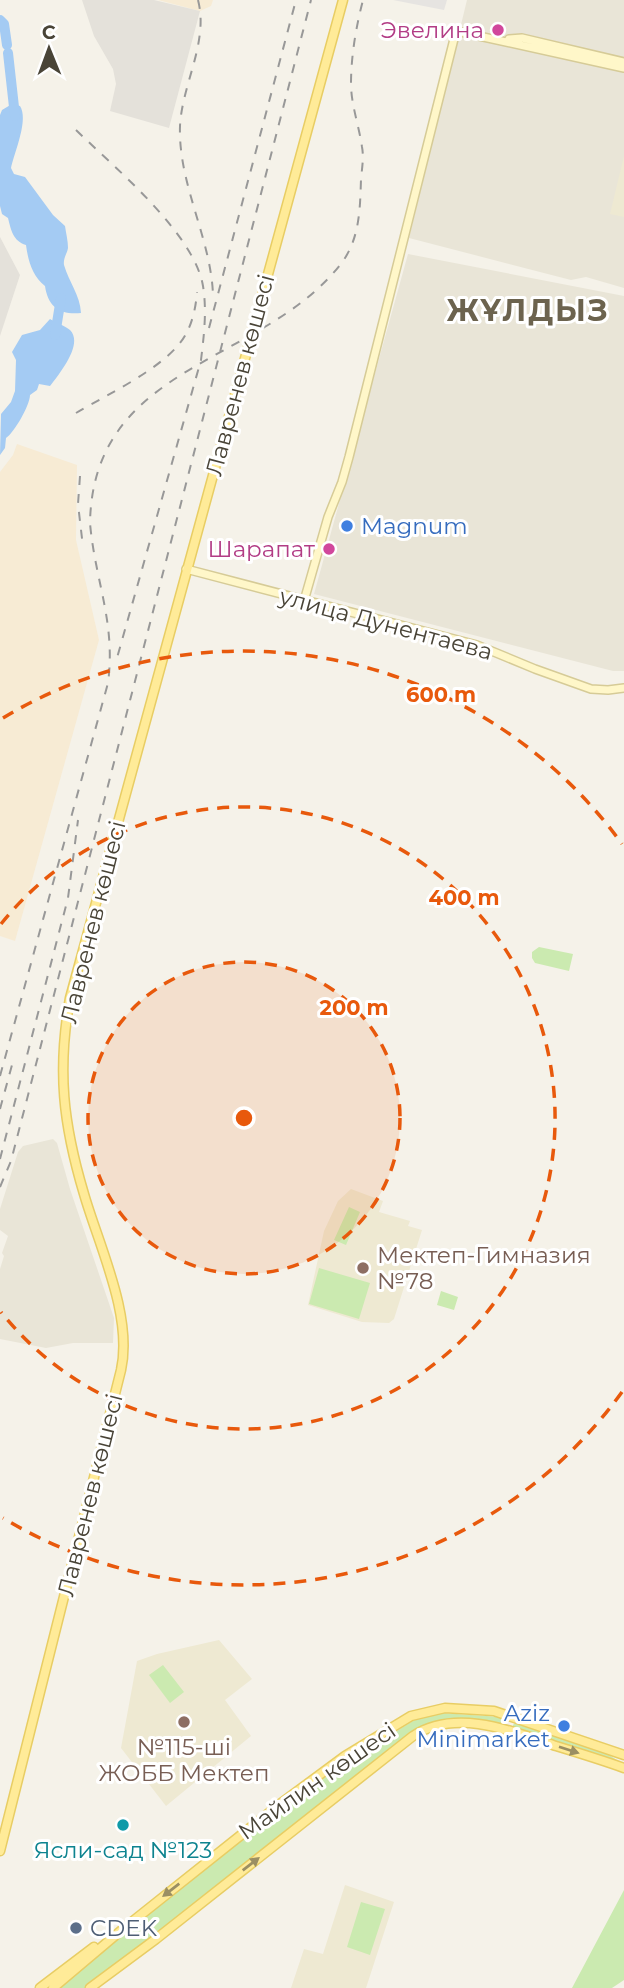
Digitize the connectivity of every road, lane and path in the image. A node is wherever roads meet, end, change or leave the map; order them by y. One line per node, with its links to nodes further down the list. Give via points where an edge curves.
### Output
1 (343, 0): 5 (main road, Лавренев көшесі)
2 (498, 40): 3 (street, via 522,38); 4 (street); 6 (street, via 456,31 349,457)
3 (624, 62)
4 (624, 68)
5 (187, 569): 6 (street, улица Дунентаева); 12 (main road, Лавренев көшесі, via 65,1026 63,1088 68,1124 115,1294 124,1346)
6 (304, 601): 7 (street, улица Дунентаева, via 477,645 583,687)
7 (624, 688)
8 (513, 1717): 9 (main road); 10 (main road, Майлин көшесі); 13 (main road, Майлин көшесі, one-way to 13, via 463,1708 411,1716 279,1804)
9 (508, 1730): 11 (main road, Майлин көшесі, one-way to 11); 14 (main road, Майлин көшесі, one-way to 9, via 422,1730 454,1723)
10 (624, 1755)
11 (624, 1768)
12 (0, 1851)
13 (123, 1928): 15 (main road); 16 (main road, Майлин көшесі)
14 (139, 1952): 17 (main road, Майлин көшесі); 18 (main road)
15 (40, 1988)
16 (53, 1988)
17 (90, 1988)
18 (100, 1988)

